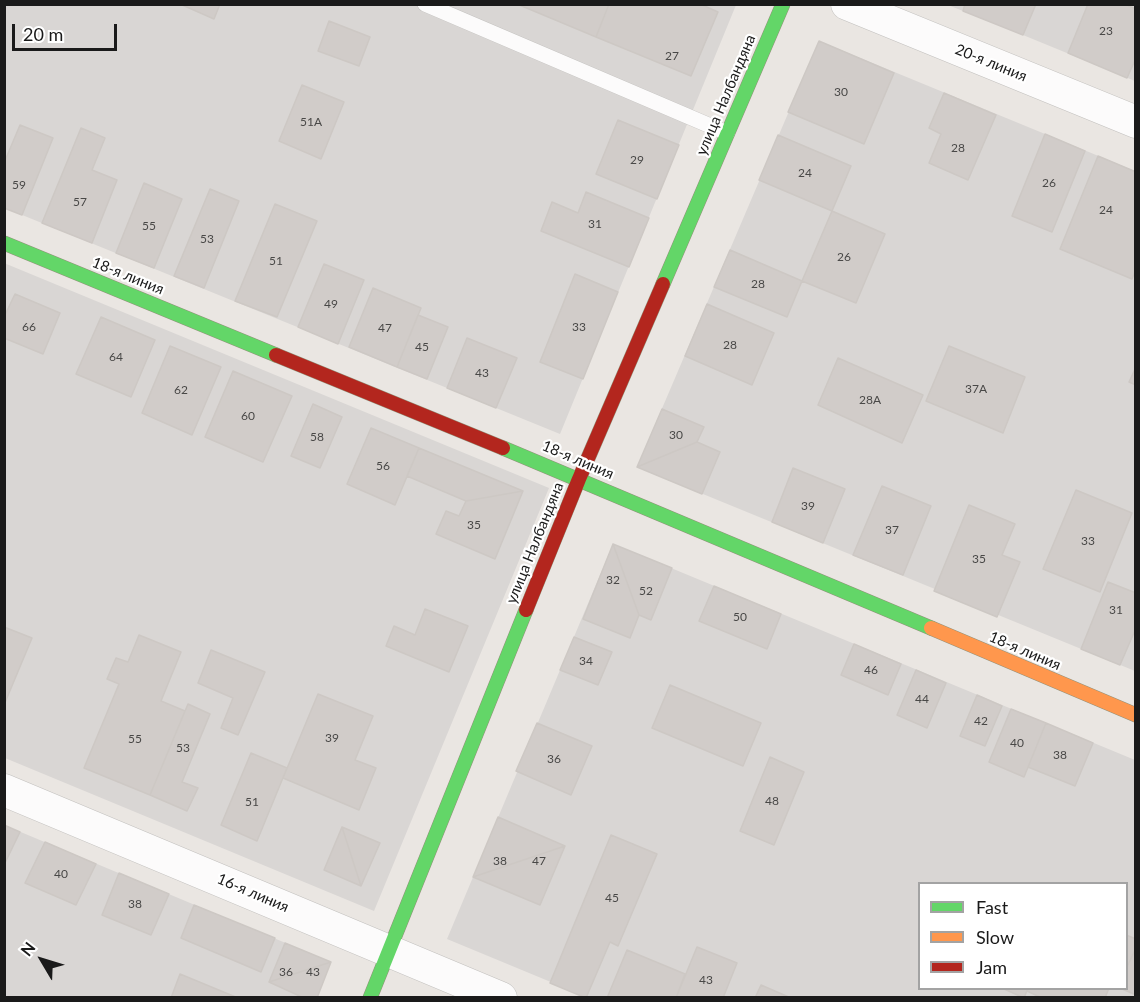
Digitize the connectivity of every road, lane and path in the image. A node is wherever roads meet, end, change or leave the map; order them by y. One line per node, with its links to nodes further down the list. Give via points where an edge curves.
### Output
1 (424, 4): 5 (lane)
2 (783, 4): 5 (street, улица Налбандяна)
3 (847, 4): 4 (street, 20-я линия)
4 (1136, 122)
5 (728, 133): 7 (street, улица Налбандяна)
6 (4, 243): 7 (street, 18-я линия)
7 (579, 478): 8 (street, 18-я линия); 10 (street, улица Налбандяна)
8 (1136, 716)
9 (4, 790): 10 (street, 16-я линия)
10 (389, 950): 11 (street, улица Налбандяна); 12 (street, 16-я линия)
11 (370, 998)
12 (501, 998)

